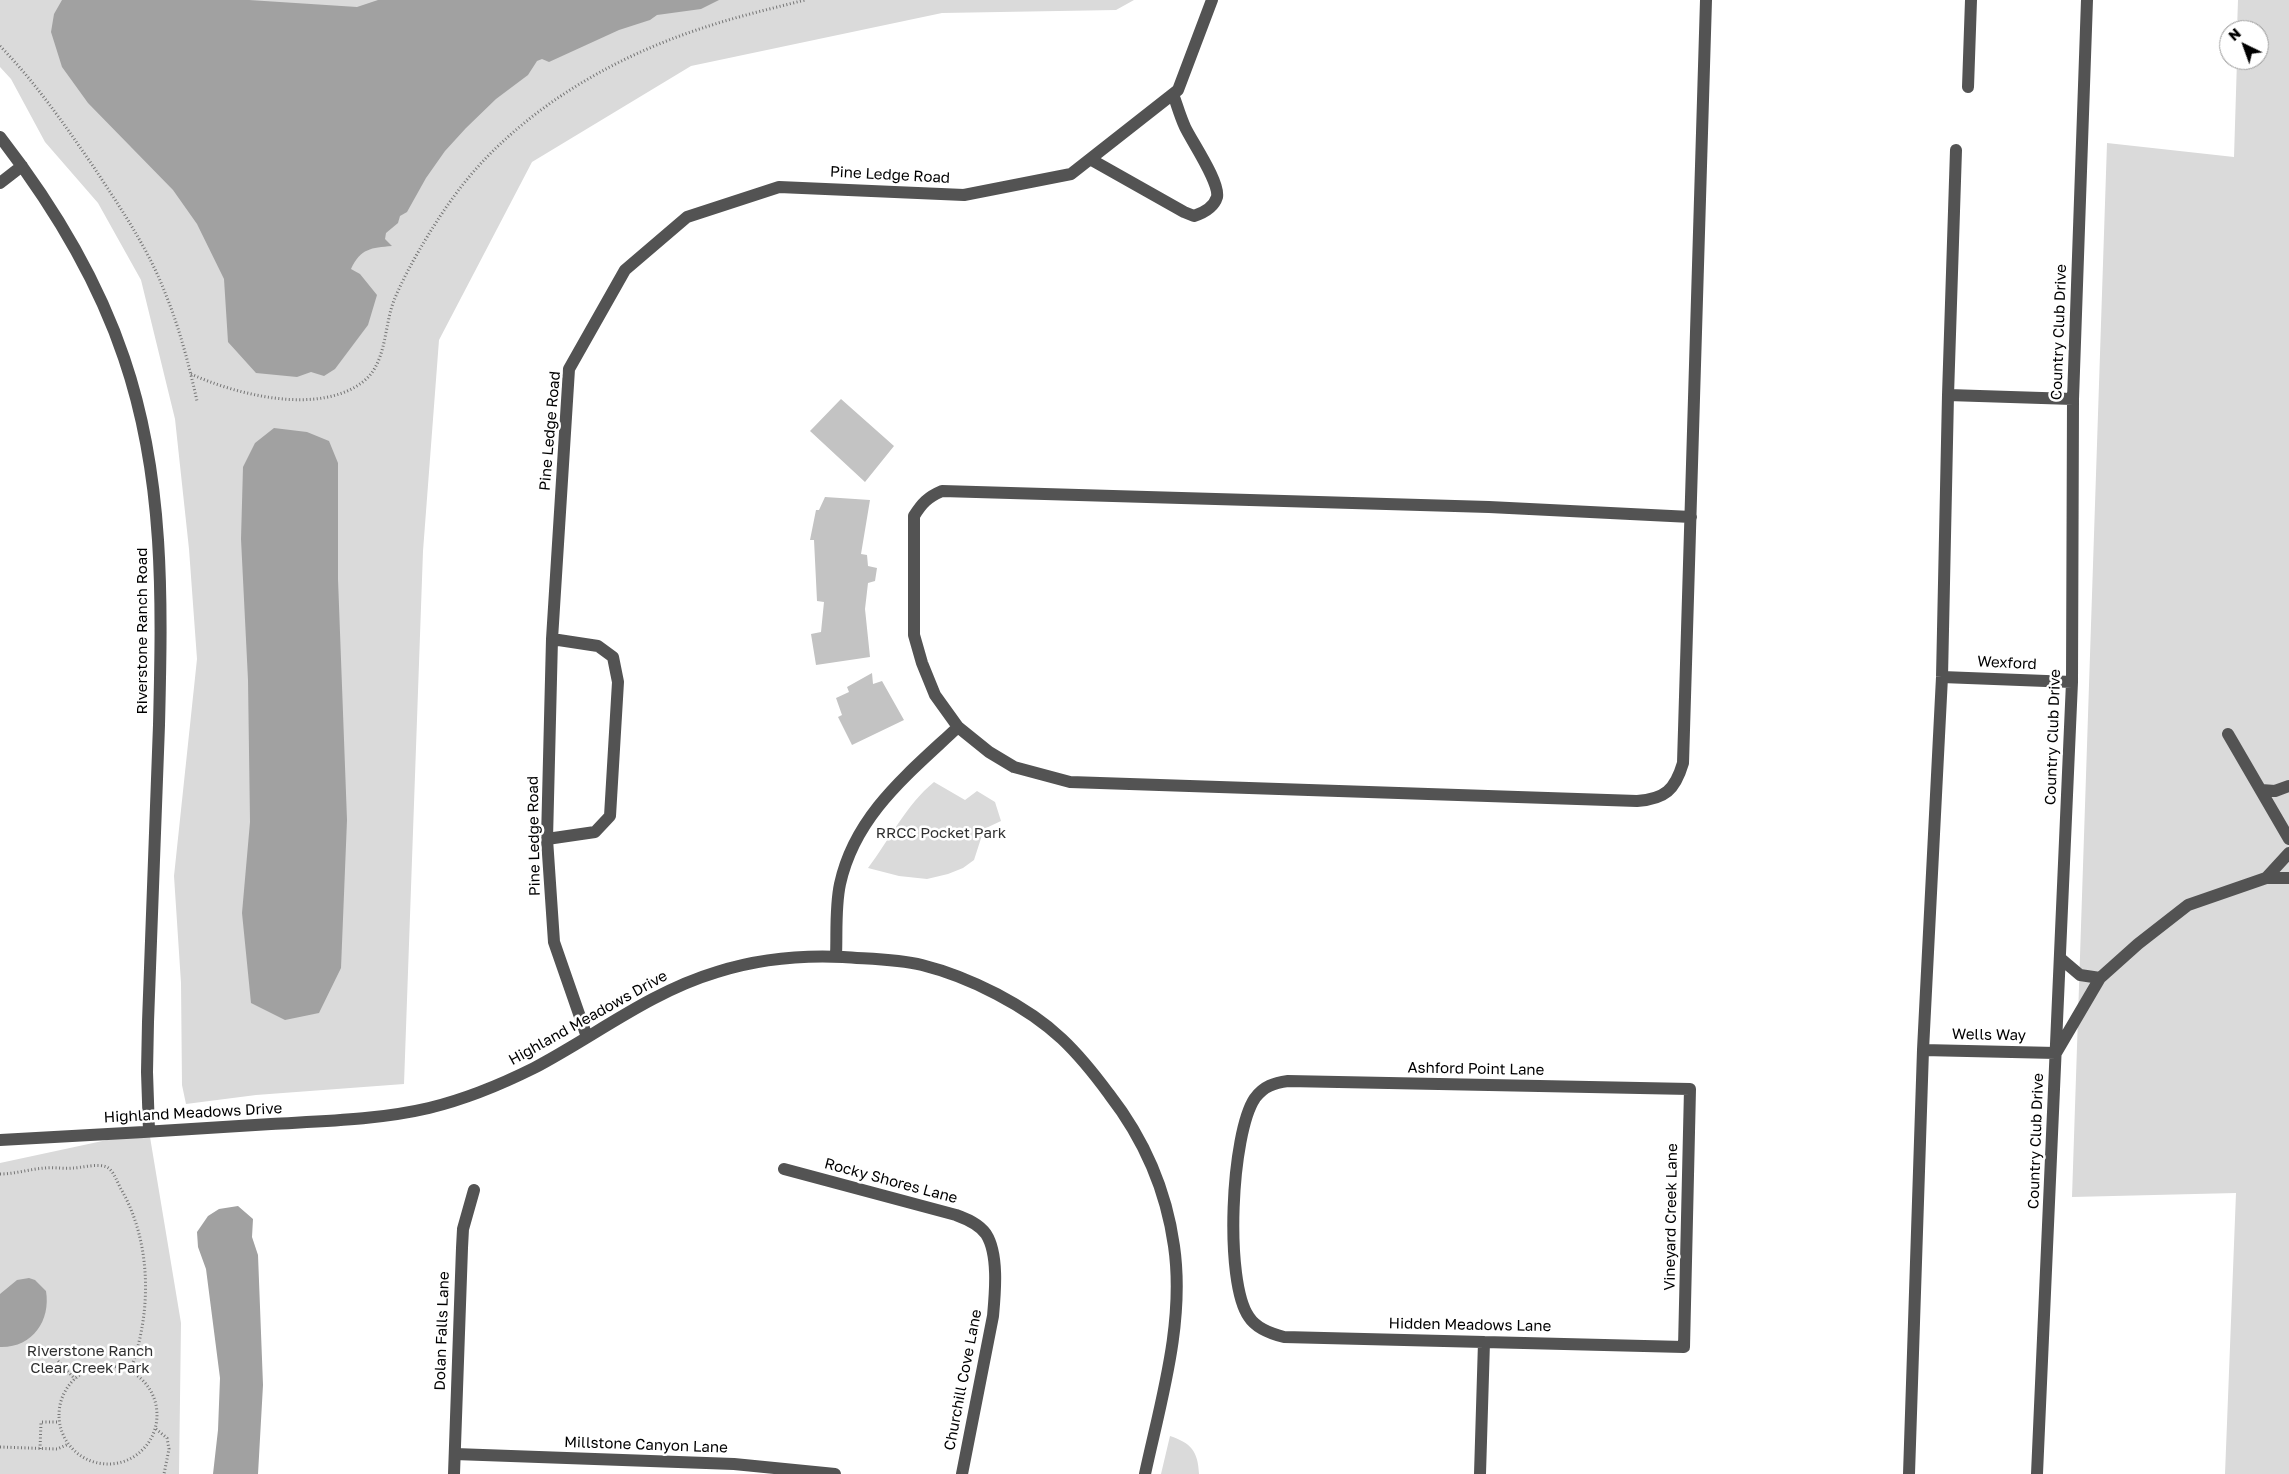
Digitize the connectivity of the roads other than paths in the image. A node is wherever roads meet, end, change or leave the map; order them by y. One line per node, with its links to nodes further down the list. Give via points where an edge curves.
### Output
1 (1212, 0): 6 (street, Pine Ledge Road, via 1178,90)
2 (1706, 0): 14 (street)
3 (1971, 0): 5 (street)
4 (2087, 0): 13 (street, Country Club Drive)
5 (1968, 87)
6 (1173, 94): 9 (street, Pine Ledge Road); 9 (street, via 1214,183 1217,196 1204,213 1194,216 1184,212)
7 (0, 137): 10 (street, Riverstone Ranch Road)
8 (1956, 150): 12 (street)
9 (1090, 159): 15 (street, Pine Ledge Road, via 1071,174 964,195 779,186 687,217 624,270 569,369)
10 (22, 166): 11 (street); 34 (street, Riverstone Ranch Road, via 77,253 102,300 127,367 153,483 161,567 147,1038)
11 (0, 183)
12 (1948, 395): 13 (street); 16 (street)
13 (2073, 400): 17 (street, Country Club Drive)
14 (1691, 517): 18 (street, via 1683,763 1678,781 1667,793 1654,800 1070,782 1014,767); 18 (street, via 1490,507 942,491 921,504 914,516 914,635 935,695)
15 (552, 639): 22 (street, Pine Ledge Road); 22 (street, via 598,646 613,657 618,682 610,816 596,832)
16 (1942, 677): 17 (street, Wexford); 31 (street)
17 (2072, 682): 28 (street, Country Club Drive)
18 (958, 727): 27 (street, via 884,799 862,826 847,857 839,886)
19 (2228, 734): 21 (street)
20 (2289, 786): 21 (street, via 2275,791)
21 (2261, 790): 23 (street)
22 (548, 839): 30 (street, Pine Ledge Road, via 554,942)
23 (2289, 839)
24 (2289, 852): 25 (street)
25 (2266, 878): 26 (street); 29 (street, via 2188,905)
26 (2289, 878)
27 (836, 957): 30 (street, Highland Meadows Drive, via 759,961 717,972 672,989); 46 (street, Highland Meadows Drive, via 921,965 979,986 1034,1017 1061,1038 1081,1058 1125,1115 1158,1178 1170,1223 1178,1279 1170,1358)
28 (2060, 958): 29 (street, via 2080,975); 32 (street, Country Club Drive)
29 (2100, 978): 32 (street)
30 (587, 1037): 34 (street, Highland Meadows Drive, via 498,1085 397,1115)
31 (1922, 1050): 32 (street, Wells Way); 48 (street)
32 (2056, 1052): 49 (street, Country Club Drive)
33 (1690, 1089): 39 (street, Ashford Point Lane, via 1288,1081 1270,1084 1251,1105 1243,1126 1234,1209 1240,1293 1248,1316); 41 (street, Vineyard Creek Lane)
34 (149, 1131): 35 (street, Highland Meadows Drive)
35 (0, 1140)
36 (784, 1169): 38 (street, Rocky Shores Lane, via 956,1215 967,1219)
37 (474, 1190): 42 (street, Dolan Falls Lane, via 463,1229)
38 (986, 1234): 45 (street, Churchill Cove Lane, via 993,1257 993,1316)
39 (1258, 1326): 40 (street, Hidden Meadows Lane, via 1284,1337)
40 (1484, 1342): 41 (street, Hidden Meadows Lane); 47 (street)
41 (1684, 1347)
42 (454, 1454): 43 (street, Dolan Falls Lane); 44 (street, Millstone Canyon Lane, via 734,1464)
43 (454, 1474)
44 (835, 1474)
45 (962, 1474)
46 (1145, 1474)
47 (1480, 1474)
48 (1909, 1474)
49 (2037, 1474)

